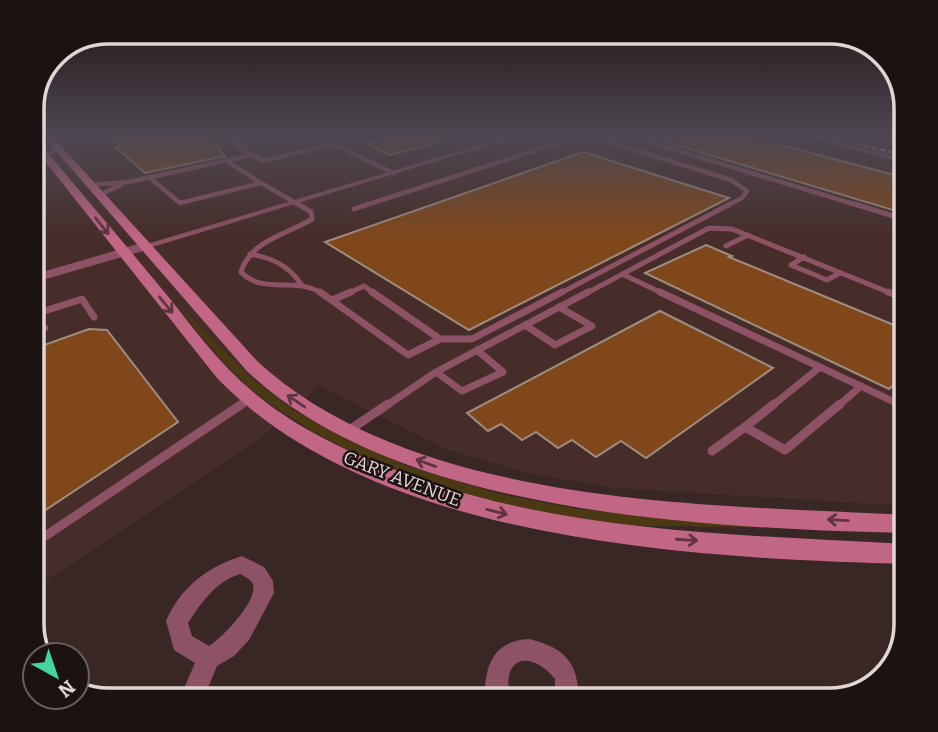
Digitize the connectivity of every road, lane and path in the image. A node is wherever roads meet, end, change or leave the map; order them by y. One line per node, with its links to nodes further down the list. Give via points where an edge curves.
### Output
1 (52, 171): 21 (main road, GARY AVENUE, one-way to 21)
2 (79, 171): 14 (main road, GARY AVENUE)
3 (179, 171): 11 (lane)
4 (243, 171): 13 (lane)
5 (389, 171): 10 (lane)
6 (399, 171): 10 (street)
7 (472, 171): 16 (lane)
8 (703, 171): 34 (lane, via 731,180 747,191 472,339)
9 (745, 171): 17 (lane)
10 (393, 173): 15 (street)
11 (150, 178): 12 (lane); 13 (lane, via 180,203)
12 (128, 183): 14 (lane); 14 (lane)
13 (261, 183): 15 (lane)
14 (95, 190): 19 (main road, GARY AVENUE)
15 (294, 202): 19 (street); 22 (lane, via 311,212 312,219)
16 (354, 209)
17 (894, 216)
18 (748, 235): 20 (lane); 23 (lane); 25 (lane, via 709,228)
19 (145, 246): 21 (street); 42 (main road, GARY AVENUE, one-way to 19, via 304,407 260,374)
20 (726, 246)
21 (123, 253): 26 (street); 39 (main road, GARY AVENUE, one-way to 39)
22 (250, 254): 27 (lane, via 273,258); 27 (lane, via 242,262 241,272 248,282)
23 (804, 257): 24 (lane); 24 (lane, via 791,265 827,280)
24 (840, 273): 28 (lane)
25 (622, 274): 30 (lane); 36 (lane)
26 (44, 276)
27 (301, 284): 29 (lane)
28 (894, 294)
29 (331, 300): 34 (lane, via 364,286); 34 (lane, via 408,355)
30 (559, 307): 33 (lane); 33 (lane, via 592,326 555,345)
31 (44, 311): 32 (lane, via 82,299)
32 (94, 317)
33 (525, 325): 35 (lane)
34 (440, 339)
35 (477, 350): 37 (lane); 37 (lane, via 503,372 462,391)
36 (820, 367): 38 (lane); 41 (lane)
37 (436, 372): 42 (lane)
38 (861, 386): 40 (lane); 41 (lane, via 785,450)
39 (249, 399): 45 (lane); 46 (main road, GARY AVENUE, one-way to 46, via 299,435 368,469 515,516 665,539)
40 (894, 401)
41 (745, 428): 43 (lane)
42 (348, 431): 44 (main road, GARY AVENUE, one-way to 42, via 581,501 446,470)
43 (712, 451)
44 (894, 523)
45 (44, 537)
46 (894, 553)
47 (209, 658): 47 (street, via 182,643 177,621 205,582 242,565 257,573 264,593 241,633); 48 (street)
48 (196, 688)
49 (497, 688): 50 (street, via 498,671 508,658 525,649 542,651 556,662 566,676)
50 (566, 688)

